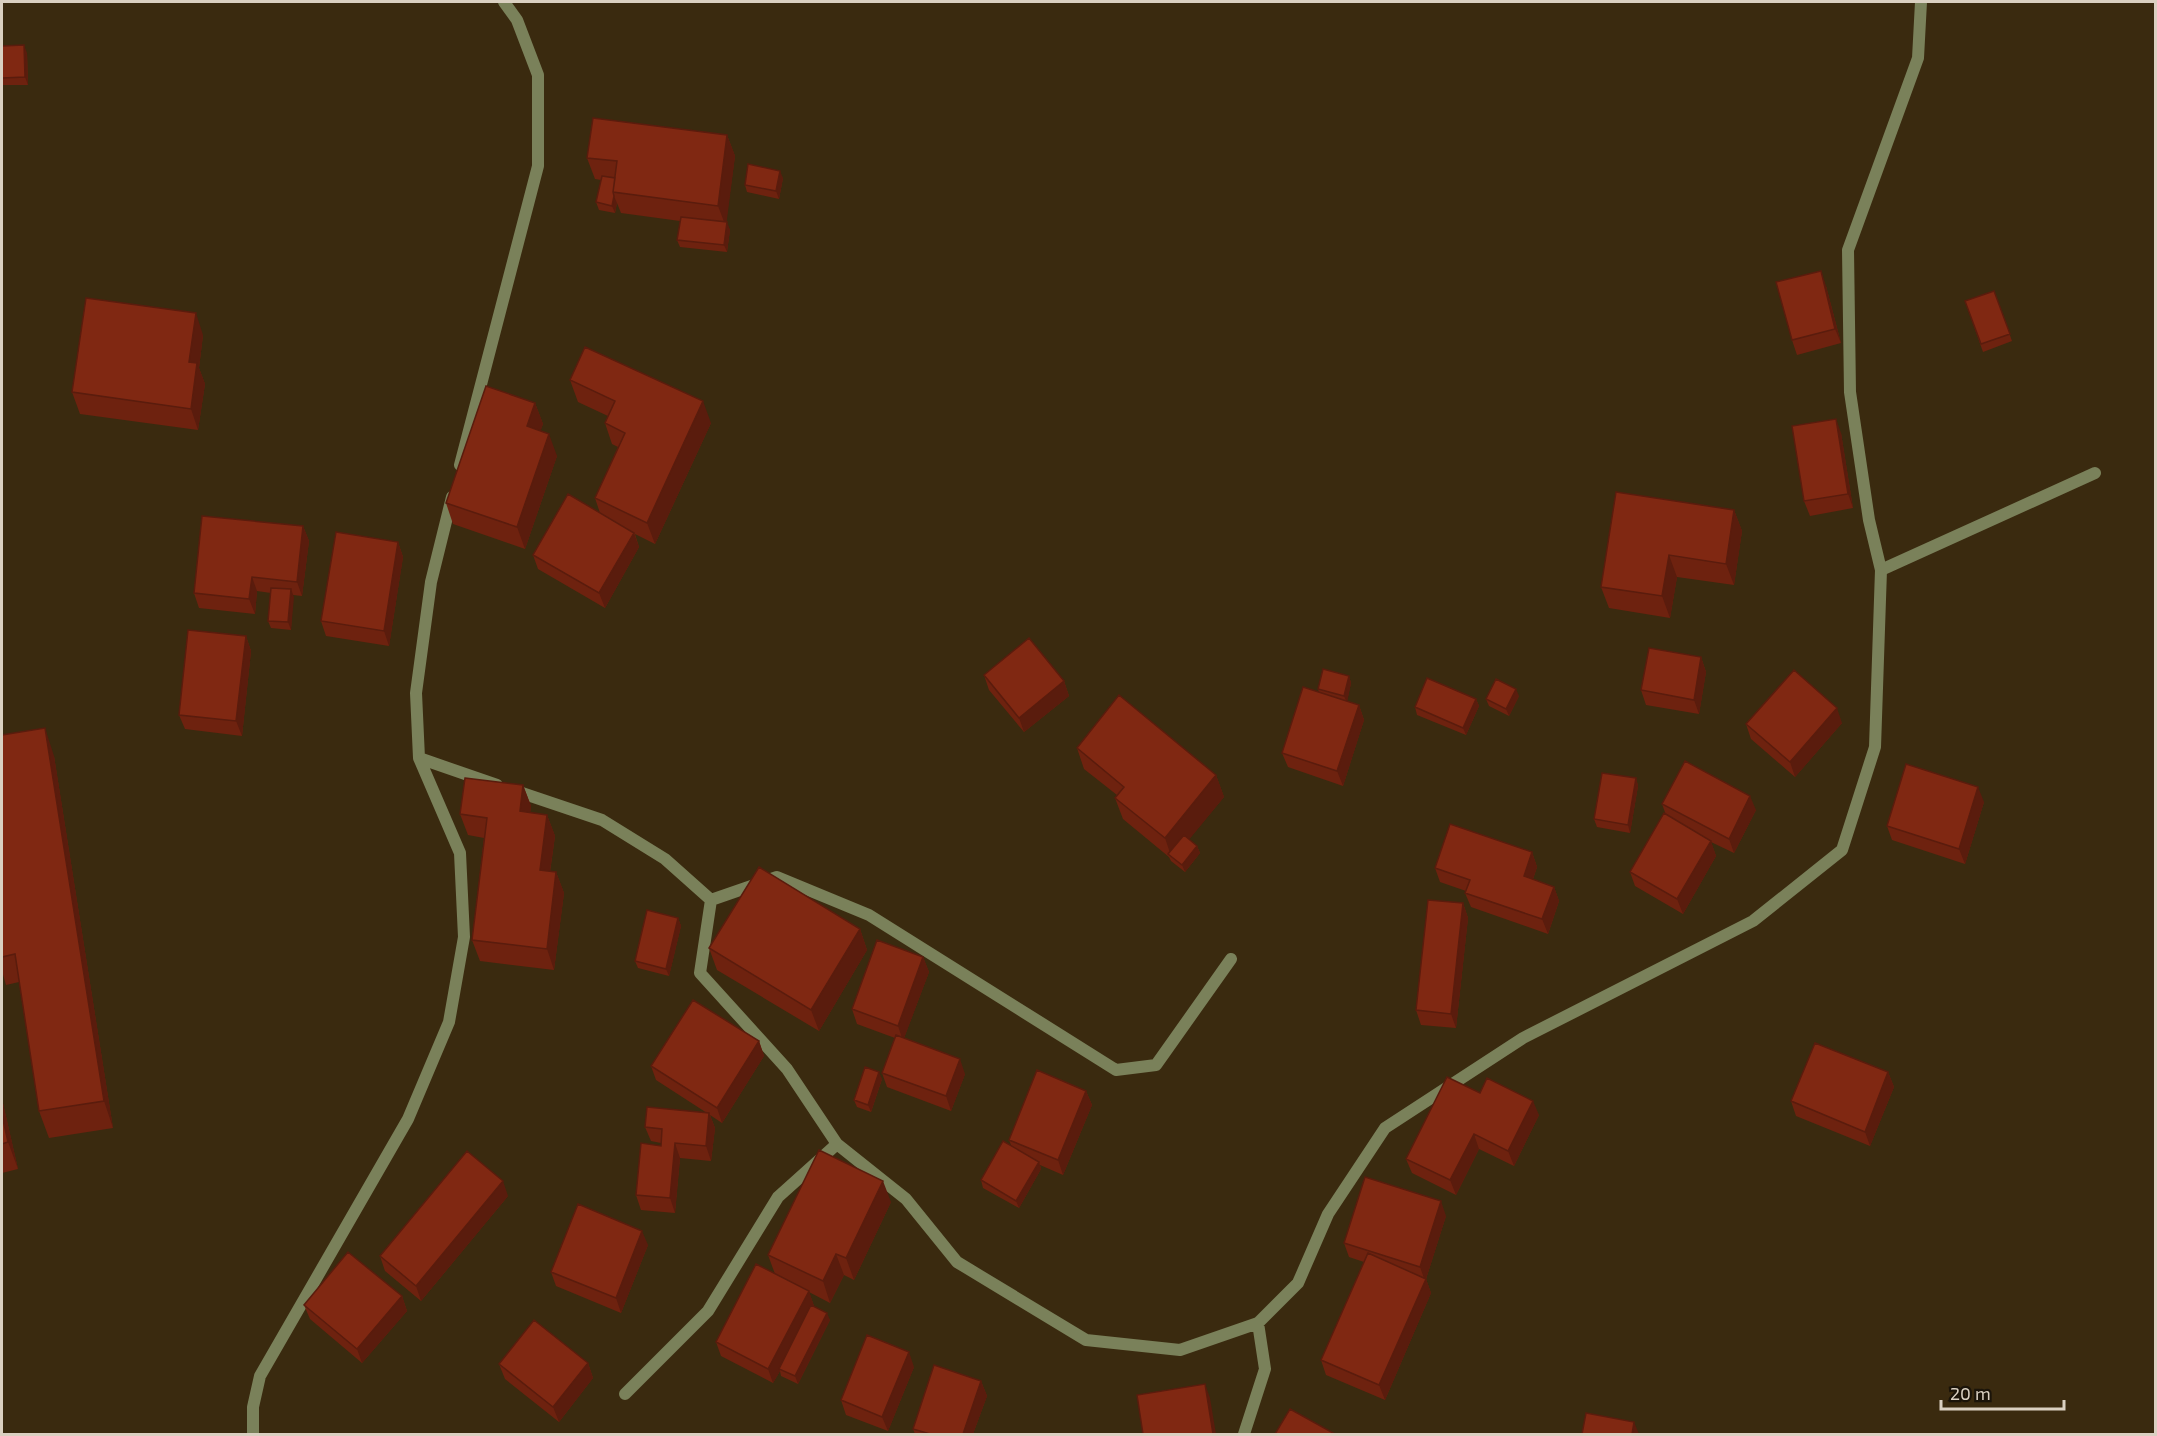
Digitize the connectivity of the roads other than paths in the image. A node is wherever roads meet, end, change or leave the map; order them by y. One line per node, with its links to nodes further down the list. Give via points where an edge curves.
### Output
1 (504, 2): 5 (street, via 517,20 538,75 538,166 431,582 416,693)
2 (1921, 2): 4 (street, via 1918,58 1848,250 1851,392 1869,519)
3 (2096, 473): 4 (street)
4 (1881, 570): 9 (street, via 1875,747 1842,850 1753,921 1523,1038 1385,1128 1328,1214 1298,1283)
5 (419, 758): 6 (street, via 602,820 665,859); 11 (street, via 460,853 464,937 449,1022 408,1119 260,1376 253,1407)
6 (711, 900): 7 (street, via 777,877 869,915 1116,1070 1156,1065); 8 (street, via 700,973 787,1069)
7 (1231, 959)
8 (837, 1144): 9 (street, via 906,1199 957,1262 1086,1340 1180,1350); 10 (street, via 778,1197 708,1311)
9 (1258, 1323): 12 (street, via 1265,1369)
10 (625, 1394)
11 (253, 1434)
12 (1244, 1434)

